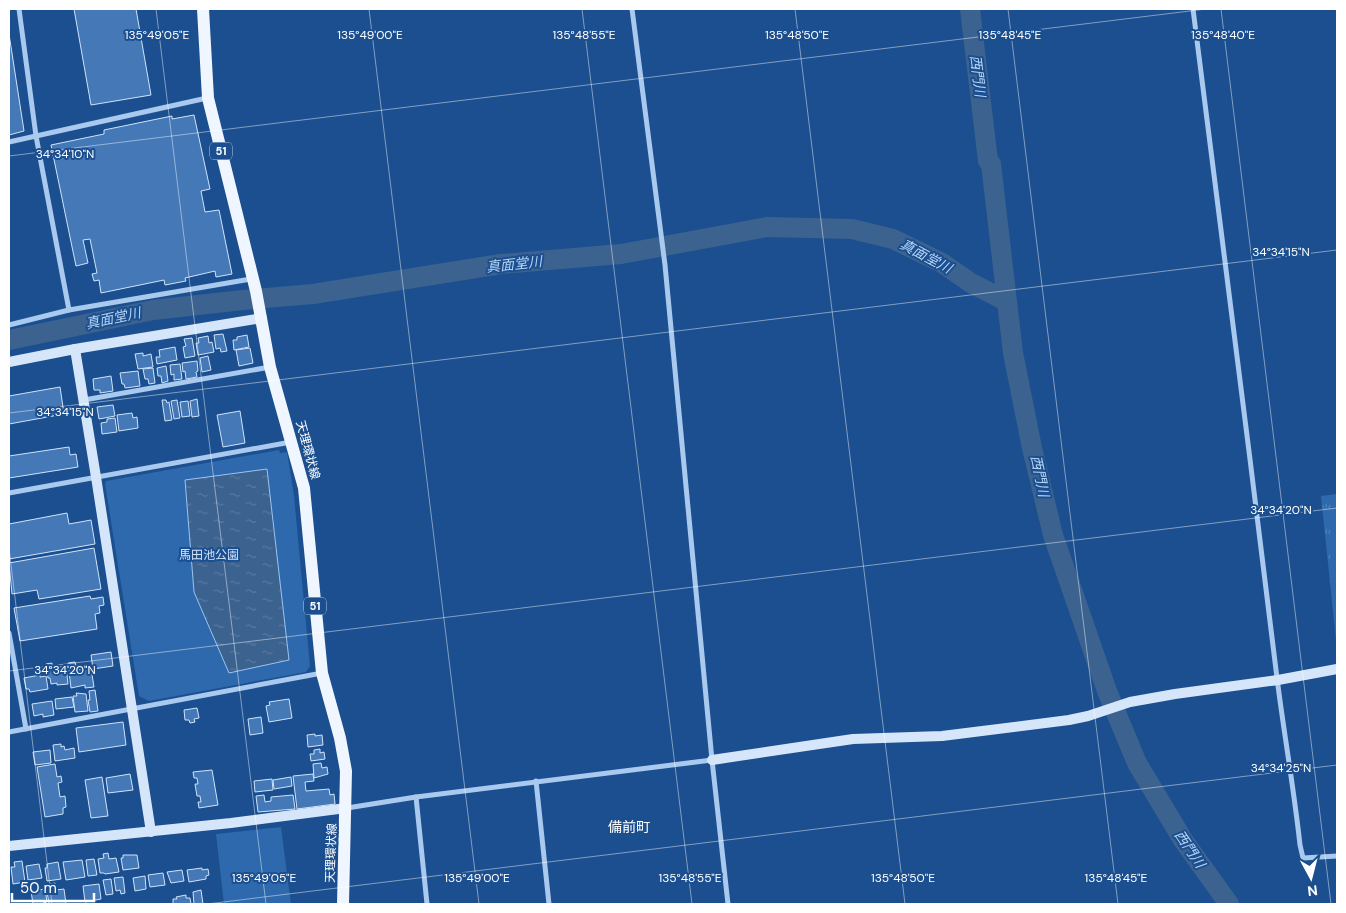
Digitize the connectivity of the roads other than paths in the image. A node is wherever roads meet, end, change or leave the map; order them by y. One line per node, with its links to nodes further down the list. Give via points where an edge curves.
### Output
1 (19, 9): 6 (street)
2 (203, 9): 5 (main road, 天理環状線 / 51)
3 (632, 9): 26 (street, via 661,232)
4 (1193, 9): 22 (street)
5 (208, 98): 6 (street); 8 (main road, 天理環状線 / 51)
6 (36, 136): 7 (street); 9 (street)
7 (9, 142)
8 (255, 285): 9 (street); 10 (main road, 天理環状線 / 51)
9 (69, 310): 11 (street)
10 (261, 314): 12 (street); 14 (main road, 天理環状線 / 51)
11 (9, 325)
12 (74, 349): 13 (street); 15 (street)
13 (9, 362)
14 (270, 367): 15 (street); 16 (main road, 天理環状線 / 51)
15 (83, 400): 17 (street)
16 (291, 442): 17 (street); 21 (main road, 天理環状線 / 51, via 304,488)
17 (96, 477): 18 (street); 23 (street)
18 (9, 493)
19 (9, 633): 24 (street)
20 (1337, 669): 22 (street)
21 (322, 673): 23 (street); 29 (main road, 天理環状線 / 51, via 346,770)
22 (1278, 680): 26 (street, via 1130,702 1069,720 942,736 853,739); 32 (street, via 1303,858)
23 (132, 709): 24 (street); 30 (street)
24 (26, 729): 25 (street)
25 (9, 732)
26 (712, 760): 27 (street); 36 (street)
27 (536, 781): 28 (street); 35 (street)
28 (416, 796): 29 (street); 34 (street)
29 (346, 808): 30 (street); 33 (main road, 天理環状線 / 51)
30 (151, 832): 31 (street)
31 (9, 846)
32 (1337, 856)
33 (343, 904)
34 (427, 904)
35 (549, 904)
36 (728, 904)

